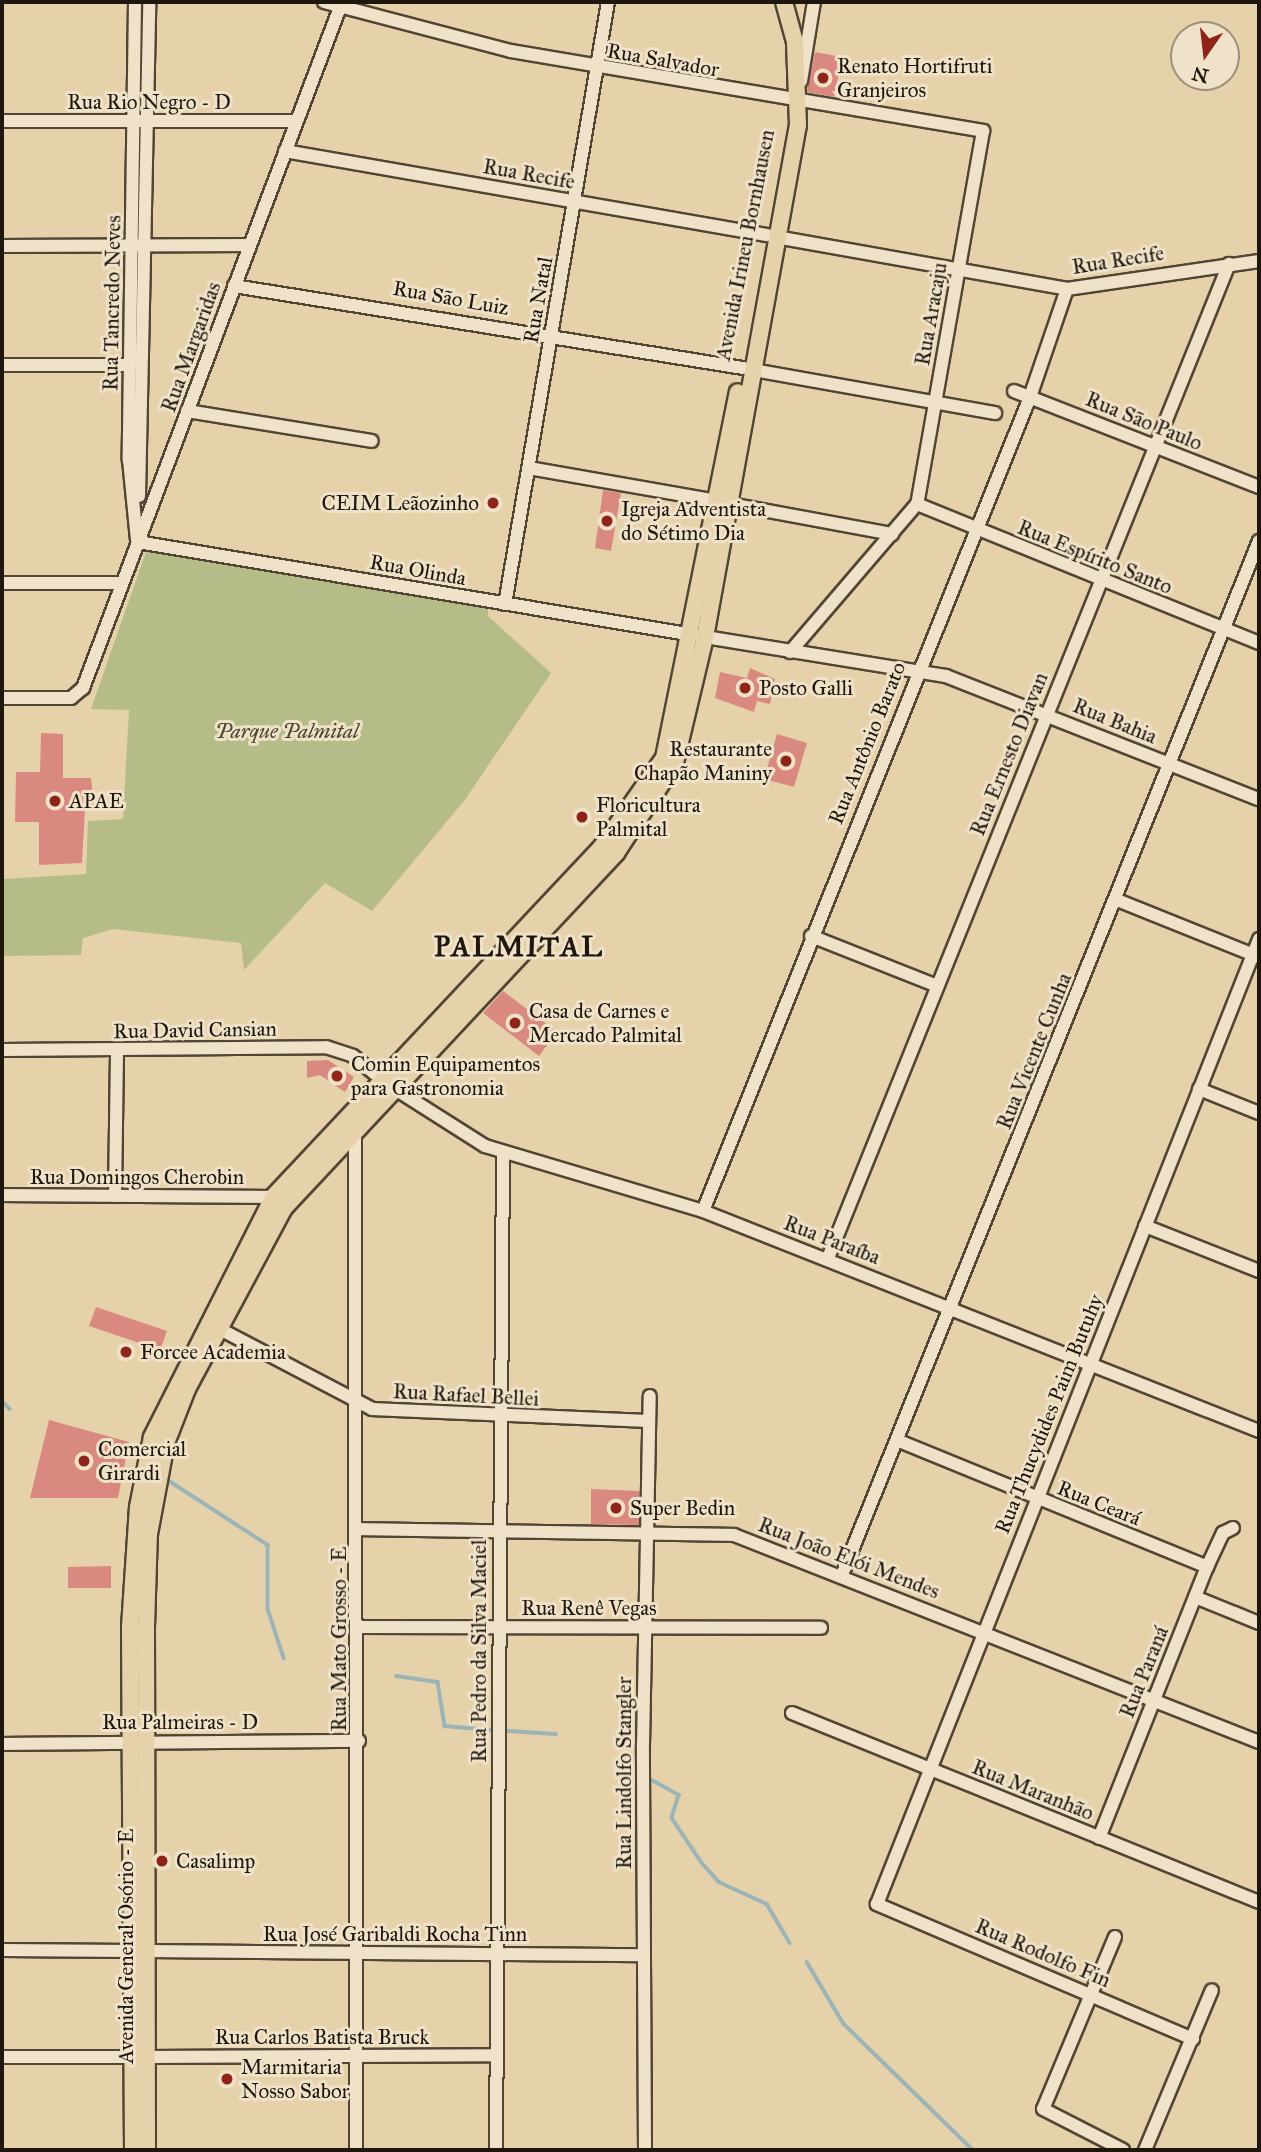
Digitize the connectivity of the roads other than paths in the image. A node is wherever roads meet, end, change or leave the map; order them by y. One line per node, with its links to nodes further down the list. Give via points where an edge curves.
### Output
1 (135, 2): 11 (street, Rua Tancredo Neves)
2 (149, 2): 12 (street, Rua Tancredo Neves)
3 (324, 2): 7 (street, Rua Salvador)
4 (608, 2): 8 (street, Rua Natal)
5 (785, 2): 9 (main road, Avenida Irineu Bornhausen, via 795,42)
6 (814, 2): 9 (street)
7 (341, 4): 8 (street, Rua Salvador, via 443,35); 13 (street, Rua Margaridas)
8 (597, 67): 9 (street, Rua Salvador); 16 (street, Rua Natal)
9 (797, 104): 14 (street, Rua Salvador); 17 (main road, Avenida Irineu Bornhausen)
10 (2, 121): 11 (street, Rua Rio Negro - D)
11 (133, 121): 12 (street, Rua Rio Negro - D); 20 (street, Rua Tancredo Neves)
12 (149, 121): 13 (street, Rua Rio Negro - D); 21 (street, Rua Tancredo Neves)
13 (296, 121): 15 (street, Rua Margaridas)
14 (983, 131): 24 (street, Rua Aracaju)
15 (285, 151): 16 (street, Rua Recife); 18 (street, Rua Margaridas)
16 (575, 202): 17 (street, Rua Recife); 27 (street, Rua Natal)
17 (772, 236): 24 (street, Rua Recife); 30 (main road, Avenida Irineu Bornhausen)
18 (250, 245): 21 (street); 25 (street, Rua Margaridas)
19 (2, 246): 20 (street)
20 (132, 246): 21 (street); 29 (street, Rua Tancredo Neves)
21 (148, 246): 39 (street, Rua Tancredo Neves)
22 (1259, 261): 23 (street, Rua Recife)
23 (1229, 264): 26 (street, Rua Recife); 37 (street, Rua Ernesto Diavan)
24 (959, 267): 26 (street, Rua Recife); 33 (street, Rua Aracaju)
25 (234, 286): 27 (street, Rua São Luiz); 34 (street, Rua Margaridas)
26 (1067, 289): 32 (street, Rua Antônio Barato)
27 (552, 335): 30 (street, Rua São Luiz); 38 (street, Rua Natal)
28 (2, 365): 29 (street)
29 (130, 365): 47 (street, Rua Tancredo Neves, via 129,460)
30 (748, 369): 33 (street, Rua São Luiz); 42 (main road, Avenida Irineu Bornhausen)
31 (1014, 391): 32 (street, Rua São Paulo)
32 (1030, 397): 37 (street, Rua São Paulo); 44 (street, Rua Antônio Barato)
33 (935, 402): 35 (street, Rua São Luiz); 43 (street, Rua Aracaju)
34 (187, 411): 36 (street); 40 (street, Rua Margaridas)
35 (995, 413)
36 (372, 441)
37 (1153, 446): 41 (street, Rua São Paulo); 48 (street, Rua Ernesto Diavan)
38 (529, 468): 42 (street); 51 (street, Rua Natal)
39 (139, 480): 40 (street); 47 (street, Rua Tancredo Neves)
40 (162, 485): 47 (street, Rua Margaridas)
41 (1259, 487)
42 (724, 503): 45 (street); 53 (main road, Avenida Irineu Bornhausen)
43 (917, 504): 44 (street, Rua Espírito Santo); 45 (street)
44 (975, 529): 48 (street, Rua Espírito Santo); 56 (street, Rua Antônio Barato)
45 (892, 534): 55 (street)
46 (1259, 541): 52 (street, Rua Vicente Cunha)
47 (138, 542): 50 (street, Rua Margaridas); 51 (street, Rua Olinda)
48 (1099, 579): 52 (street, Rua Espírito Santo); 58 (street, Rua Ernesto Diavan)
49 (2, 583): 50 (street)
50 (122, 583): 57 (street, Rua Margaridas, via 83,688 71,698)
51 (505, 604): 53 (street, Rua Olinda)
52 (1224, 628): 54 (street, Rua Espírito Santo); 59 (street, Rua Vicente Cunha)
53 (699, 636): 55 (street, Rua Olinda); 68 (main road, Avenida Irineu Bornhausen, via 672,738 637,804)
54 (1259, 643)
55 (790, 652): 56 (street, Rua Olinda)
56 (916, 673): 58 (street, Rua Bahia, via 946,676); 62 (street, Rua Antônio Barato)
57 (2, 698)
58 (1046, 715): 59 (street, Rua Bahia); 65 (street, Rua Ernesto Diavan)
59 (1171, 764): 60 (street, Rua Bahia); 61 (street, Rua Vicente Cunha)
60 (1259, 799)
61 (1117, 900): 64 (street); 80 (street, Rua Vicente Cunha)
62 (811, 936): 65 (street); 76 (street, Rua Antônio Barato)
63 (1259, 939): 64 (street, Rua Thucydides Paim Butuhy)
64 (1256, 956): 69 (street, Rua Thucydides Paim Butuhy)
65 (937, 986): 78 (street, Rua Ernesto Diavan)
66 (2, 1050): 67 (street, Rua David Cansian)
67 (117, 1050): 68 (street, Rua David Cansian, via 326,1047 353,1056); 74 (street)
68 (386, 1082): 71 (main road, Avenida Irineu Bornhausen); 72 (street, Rua Paraíba)
69 (1199, 1089): 70 (street); 77 (street, Rua Thucydides Paim Butuhy)
70 (1259, 1113)
71 (350, 1121): 75 (main road, Avenida Irineu Bornhausen); 81 (main road, Avenida Irineu Bornhausen, via 284,1208); 84 (street, Rua Mato Grosso - E)
72 (503, 1153): 76 (street, Rua Paraíba); 85 (street, Rua Pedro da Silva Maciel)
73 (2, 1195): 74 (street, Rua Domingos Cherobin)
74 (116, 1196): 75 (street, Rua Domingos Cherobin)
75 (273, 1197): 81 (main road, Avenida Irineu Bornhausen)
76 (703, 1211): 78 (street, Rua Paraíba)
77 (1145, 1226): 79 (street); 82 (street, Rua Thucydides Paim Butuhy)
78 (828, 1258): 80 (street, Rua Paraíba)
79 (1259, 1271)
80 (952, 1308): 82 (street, Rua Paraíba); 88 (street, Rua Vicente Cunha)
81 (212, 1325): 84 (street, Rua Rafael Bellei); 105 (main road, Avenida Irineu Bornhausen, via 152,1437 142,1477 131,1581)
82 (1090, 1363): 87 (street, Rua Paraíba); 89 (street, Rua Thucydides Paim Butuhy)
83 (650, 1396): 86 (street, Rua Lindolfo Stangler)
84 (360, 1403): 85 (street, Rua Rafael Bellei, via 408,1415); 91 (street, Rua Mato Grosso - E)
85 (500, 1416): 86 (street, Rua Rafael Bellei); 92 (street, Rua Pedro da Silva Maciel)
86 (648, 1421): 93 (street, Rua Lindolfo Stangler)
87 (1259, 1430)
88 (899, 1441): 89 (street, Rua Ceará); 95 (street, Rua Vicente Cunha)
89 (1036, 1498): 94 (street, Rua Ceará); 102 (street, Rua Thucydides Paim Butuhy)
90 (1233, 1528): 94 (street, Rua Paraná, via 1223,1533)
91 (358, 1529): 92 (street, Rua João Elói Mendes); 98 (street, Rua Mato Grosso - E)
92 (499, 1530): 93 (street, Rua João Elói Mendes); 99 (street, Rua Pedro da Silva Maciel)
93 (645, 1531): 95 (street, Rua João Elói Mendes, via 734,1535); 100 (street, Rua Lindolfo Stangler)
94 (1207, 1567): 96 (street, Rua Paraná)
95 (842, 1576): 102 (street, Rua João Elói Mendes)
96 (1195, 1597): 97 (street); 103 (street, Rua Paraná)
97 (1259, 1623)
98 (356, 1626): 99 (street, Rua Renê Vegas); 106 (street, Rua Mato Grosso - E)
99 (499, 1627): 100 (street, Rua Renê Vegas); 117 (street, Rua Pedro da Silva Maciel)
100 (644, 1627): 101 (street, Rua Renê Vegas); 118 (street, Rua Lindolfo Stangler)
101 (821, 1628)
102 (984, 1631): 103 (street, Rua João Elói Mendes); 109 (street, Rua Thucydides Paim Butuhy)
103 (1154, 1699): 107 (street, Rua João Elói Mendes); 110 (street, Rua Paraná)
104 (792, 1713): 109 (street, Rua Maranhão)
105 (139, 1741): 106 (street, Rua Palmeiras - D); 108 (street, Rua Palmeiras - D); 115 (main road, Avenida General Osório - E)
106 (359, 1741): 116 (street, Rua Mato Grosso - E)
107 (1259, 1742)
108 (2, 1744)
109 (928, 1769): 110 (street, Rua Maranhão); 112 (street, Rua Thucydides Paim Butuhy)
110 (1099, 1838): 111 (street, Rua Maranhão)
111 (1259, 1902)
112 (877, 1904): 120 (street, Rua Rodolfo Fin)
113 (1115, 1937): 120 (street)
114 (2, 1950): 115 (street, Rua José Garibaldi Rocha Tinn)
115 (140, 1951): 116 (street, Rua José Garibaldi Rocha Tinn); 125 (main road, Avenida General Osório - E)
116 (358, 1952): 117 (street, Rua José Garibaldi Rocha Tinn); 123 (street, Rua Mato Grosso - E)
117 (498, 1954): 118 (street, Rua José Garibaldi Rocha Tinn); 122 (street, Rua Pedro da Silva Maciel)
118 (643, 1955): 130 (street, Rua Lindolfo Stangler)
119 (1212, 1990): 121 (street)
120 (1091, 1995): 121 (street, Rua Rodolfo Fin); 131 (street, via 1043,2109 1050,2118)
121 (1193, 2039): 132 (street)
122 (497, 2055): 123 (street, Rua Carlos Batista Bruck); 129 (street, Rua Pedro da Silva Maciel)
123 (356, 2056): 125 (street, Rua Carlos Batista Bruck); 128 (street, Rua Mato Grosso - E)
124 (2, 2057): 125 (street, Rua Carlos Batista Bruck)
125 (140, 2057): 126 (main road, Avenida General Osório - E); 127 (main road, Avenida General Osório - E)
126 (133, 2150)
127 (147, 2150)
128 (356, 2150)
129 (496, 2150)
130 (645, 2150)
131 (1123, 2150)
132 (1145, 2150)

